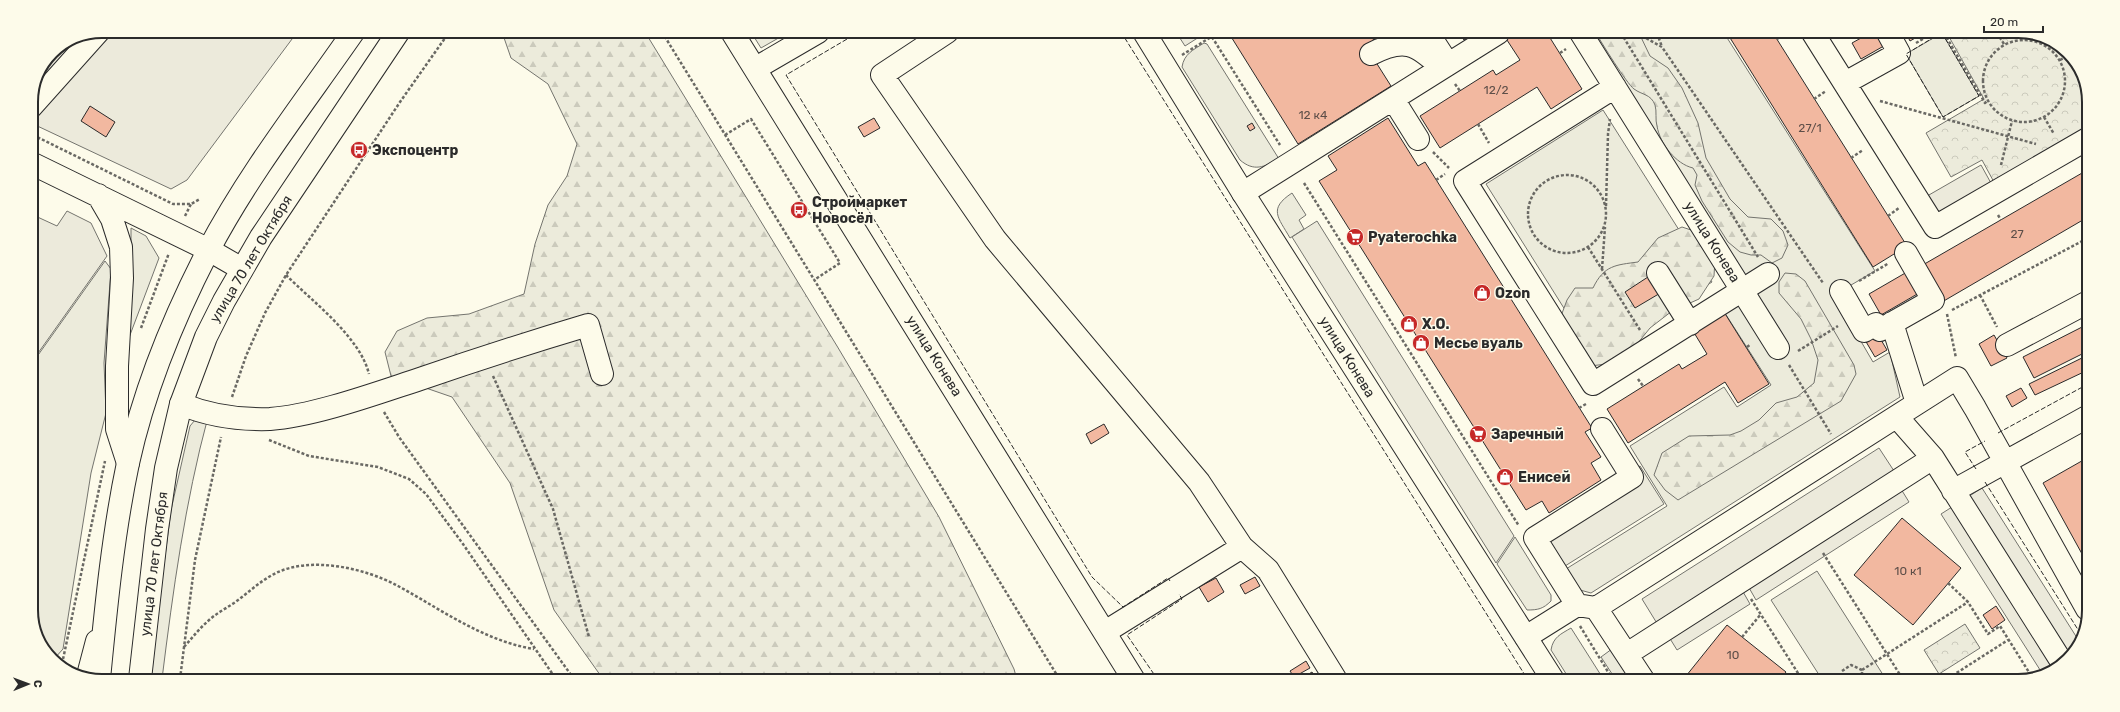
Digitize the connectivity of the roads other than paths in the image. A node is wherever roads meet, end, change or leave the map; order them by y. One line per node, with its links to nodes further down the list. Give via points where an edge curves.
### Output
1 (349, 38): 25 (main road, via 250,181)
2 (394, 38): 27 (main road, улица 70 лет Октября)
3 (736, 38): 15 (main road, улица Конева)
4 (808, 38): 15 (main road)
5 (938, 38): 47 (main road, via 882,75 996,239 1199,482)
6 (1148, 38): 23 (main road, улица Конева)
7 (1431, 38): 14 (main road)
8 (1490, 38): 14 (main road)
9 (1584, 38): 16 (main road, улица Конева)
10 (1816, 38): 17 (main road)
11 (1891, 38): 17 (main road, via 1899,53)
12 (93, 39): 18 (main road)
13 (1371, 54): 14 (main road, via 1388,45 1400,44 1417,47)
14 (1445, 66): 19 (main road)
15 (756, 68): 51 (main road, улица Конева)
16 (1615, 87): 30 (main road, улица Конева); 34 (main road, via 1465,181 1593,384)
17 (1848, 88): 21 (main road, via 1935,227)
18 (38, 99)
19 (1393, 99): 20 (main road); 23 (main road)
20 (1418, 139)
21 (2082, 144)
22 (38, 166): 24 (main road)
23 (1243, 193): 52 (main road, улица Конева)
24 (98, 195): 25 (main road); 45 (main road, via 112,219 121,247 122,278 117,366 118,429)
25 (209, 250): 27 (main road); 45 (main road, via 173,324)
26 (1906, 253): 33 (main road, via 1933,300)
27 (242, 268): 39 (main road, улица 70 лет Октября, via 214,320)
28 (1658, 273): 34 (main road)
29 (1768, 274): 30 (main road)
30 (1743, 290): 34 (main road); 36 (main road, улица Конева)
31 (1841, 291): 33 (main road, via 1864,330 1876,324 1880,330)
32 (2082, 305): 35 (main road)
33 (1892, 323): 38 (main road)
34 (1690, 324)
35 (2007, 345)
36 (1782, 353)
37 (602, 374): 39 (main road, via 588,325 374,394 317,410 271,419 226,417)
38 (1918, 403): 40 (main road); 44 (main road, via 1957,378)
39 (181, 404): 57 (main road, улица 70 лет Октября, via 166,468 157,528)
40 (1897, 416): 43 (main road); 49 (main road, via 1842,452)
41 (2082, 419): 44 (main road)
42 (1602, 429): 49 (main road, via 1632,477 1535,538)
43 (1933, 458): 46 (main road); 53 (main road)
44 (2006, 462): 46 (main road); 48 (main road)
45 (128, 463): 50 (main road)
46 (1954, 491): 54 (main road)
47 (1242, 547): 51 (main road); 59 (main road, via 1268,570)
48 (2082, 600)
49 (1581, 608): 52 (main road); 53 (main road)
50 (106, 611): 55 (main road); 56 (main road)
51 (1105, 632): 58 (main road, улица Конева)
52 (1526, 637): 60 (main road, улица Конева)
53 (1627, 654): 61 (main road)
54 (2060, 658)
55 (88, 672)
56 (100, 674)
57 (141, 674)
58 (1130, 674)
59 (1332, 674)
60 (1549, 674)
61 (1640, 674)

